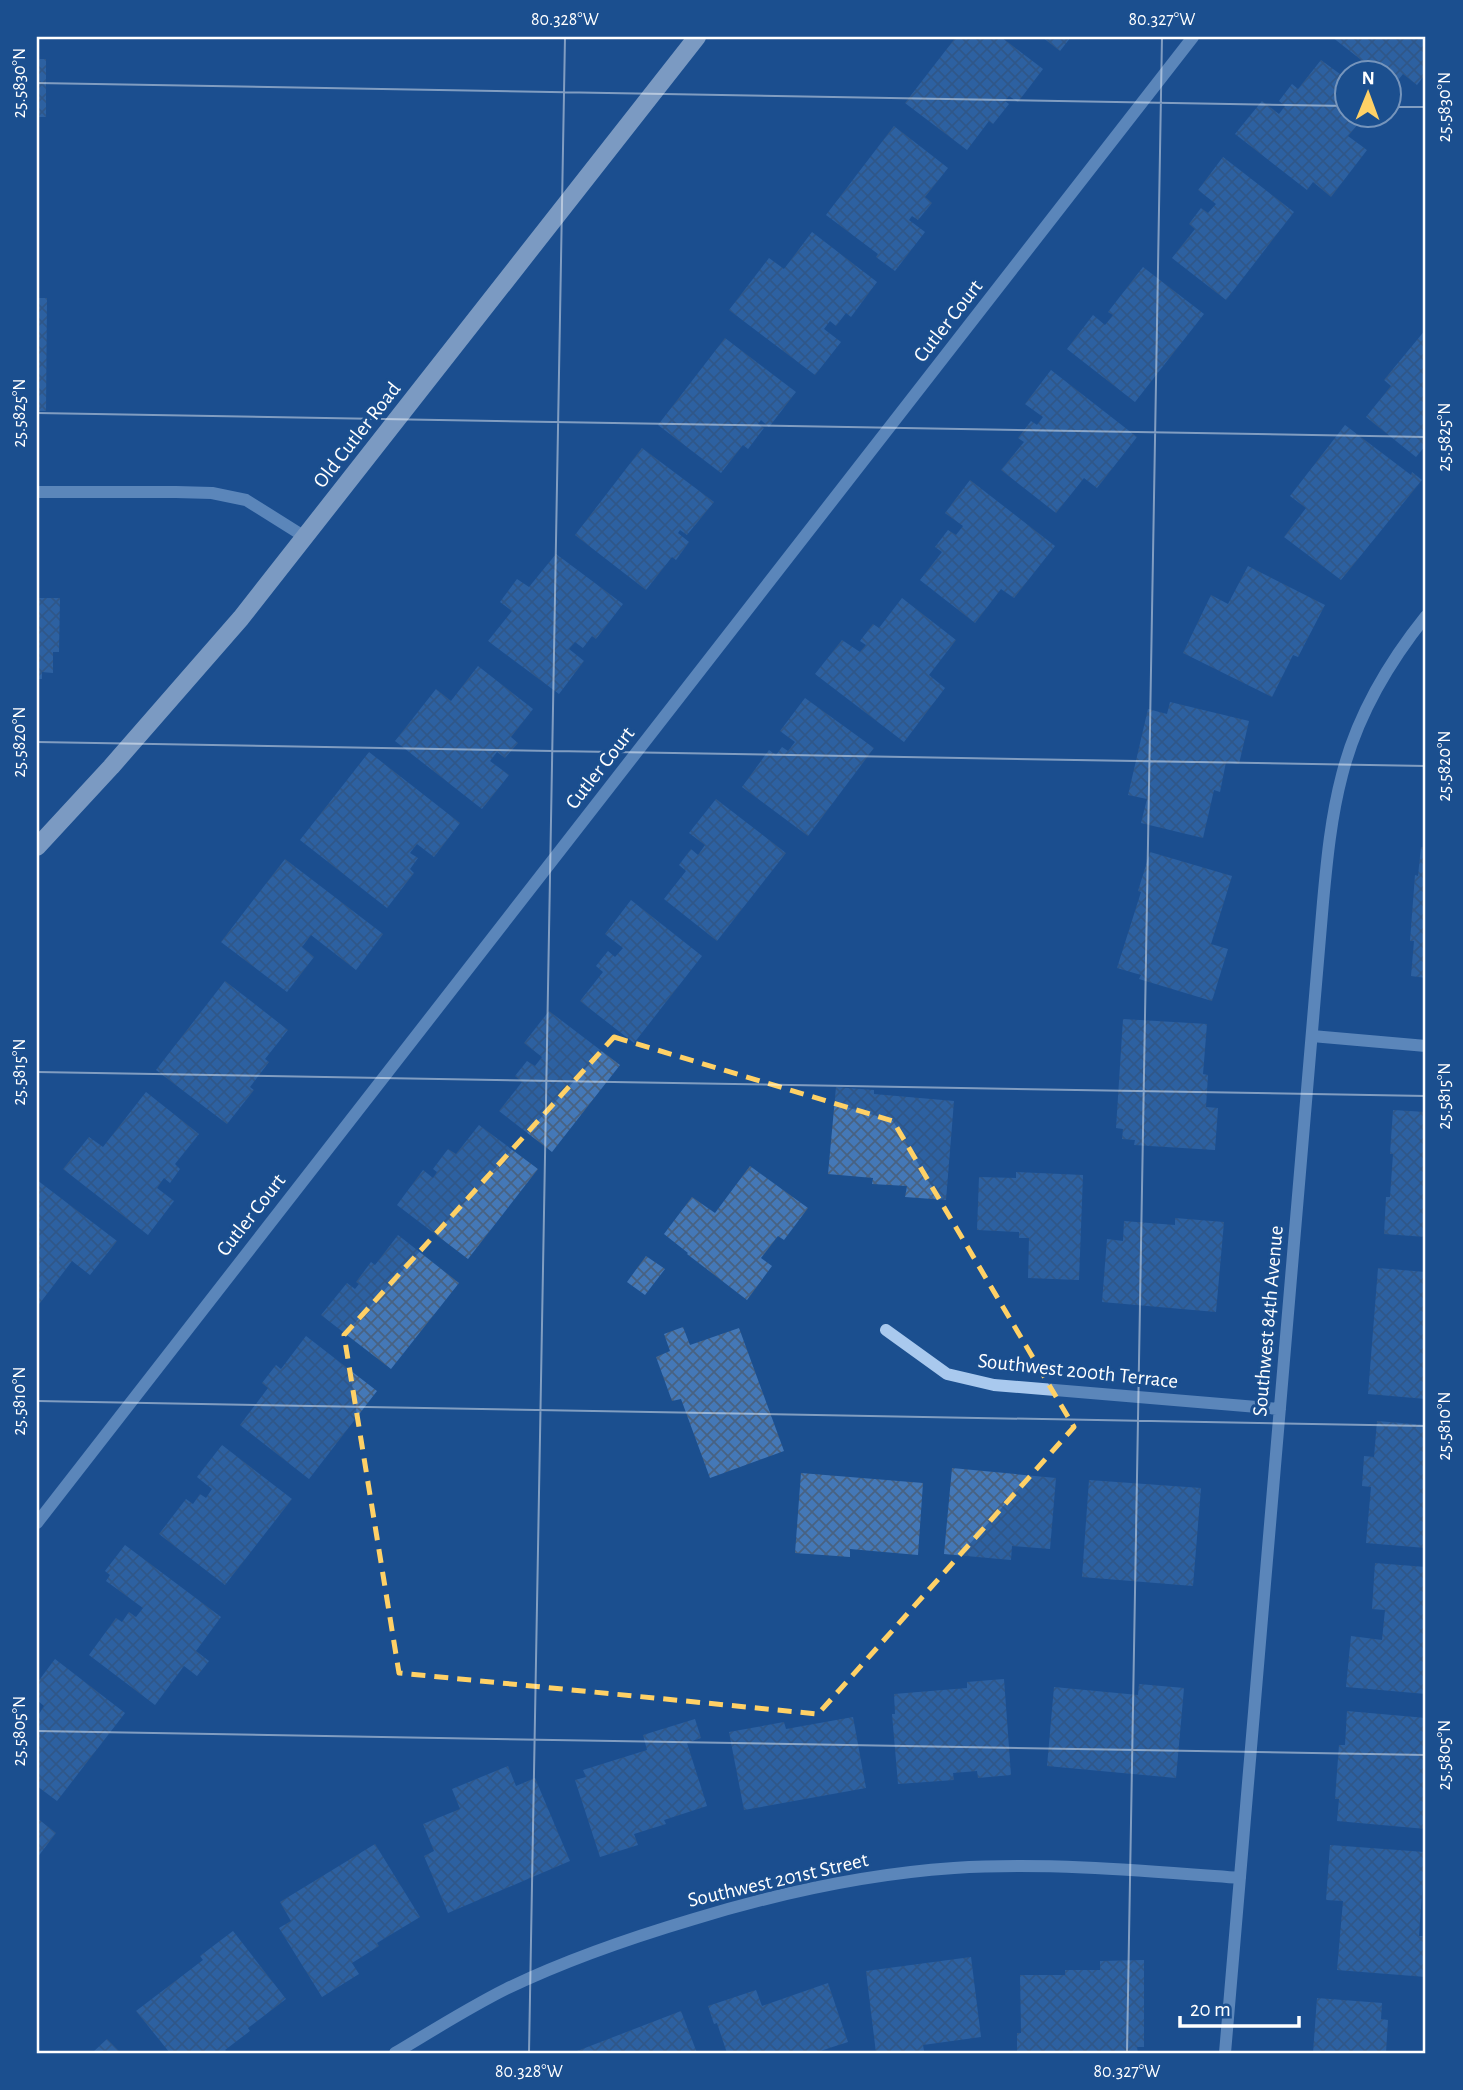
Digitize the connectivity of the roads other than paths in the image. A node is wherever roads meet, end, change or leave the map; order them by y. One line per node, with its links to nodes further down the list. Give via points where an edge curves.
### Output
1 (696, 37): 4 (main road, Old Cutler Road)
2 (1194, 37): 11 (street, Cutler Court)
3 (37, 492): 4 (street, via 212,494 246,500)
4 (305, 537): 6 (main road, Old Cutler Road, via 191,676)
5 (1426, 616): 7 (street, Southwest 84th Avenue, via 1384,675 1343,772 1327,861)
6 (37, 847)
7 (1312, 1036): 8 (street); 10 (street, Southwest 84th Avenue)
8 (1426, 1046)
9 (886, 1331): 10 (street, Southwest 200th Terrace, via 947,1374 993,1385)
10 (1280, 1409): 12 (street, Southwest 84th Avenue)
11 (37, 1523)
12 (1240, 1878): 13 (street, Southwest 201st Street, via 997,1867 914,1872 819,1886 619,1942 504,1990); 14 (street, Southwest 84th Avenue)
13 (396, 2053)
14 (1225, 2053)

